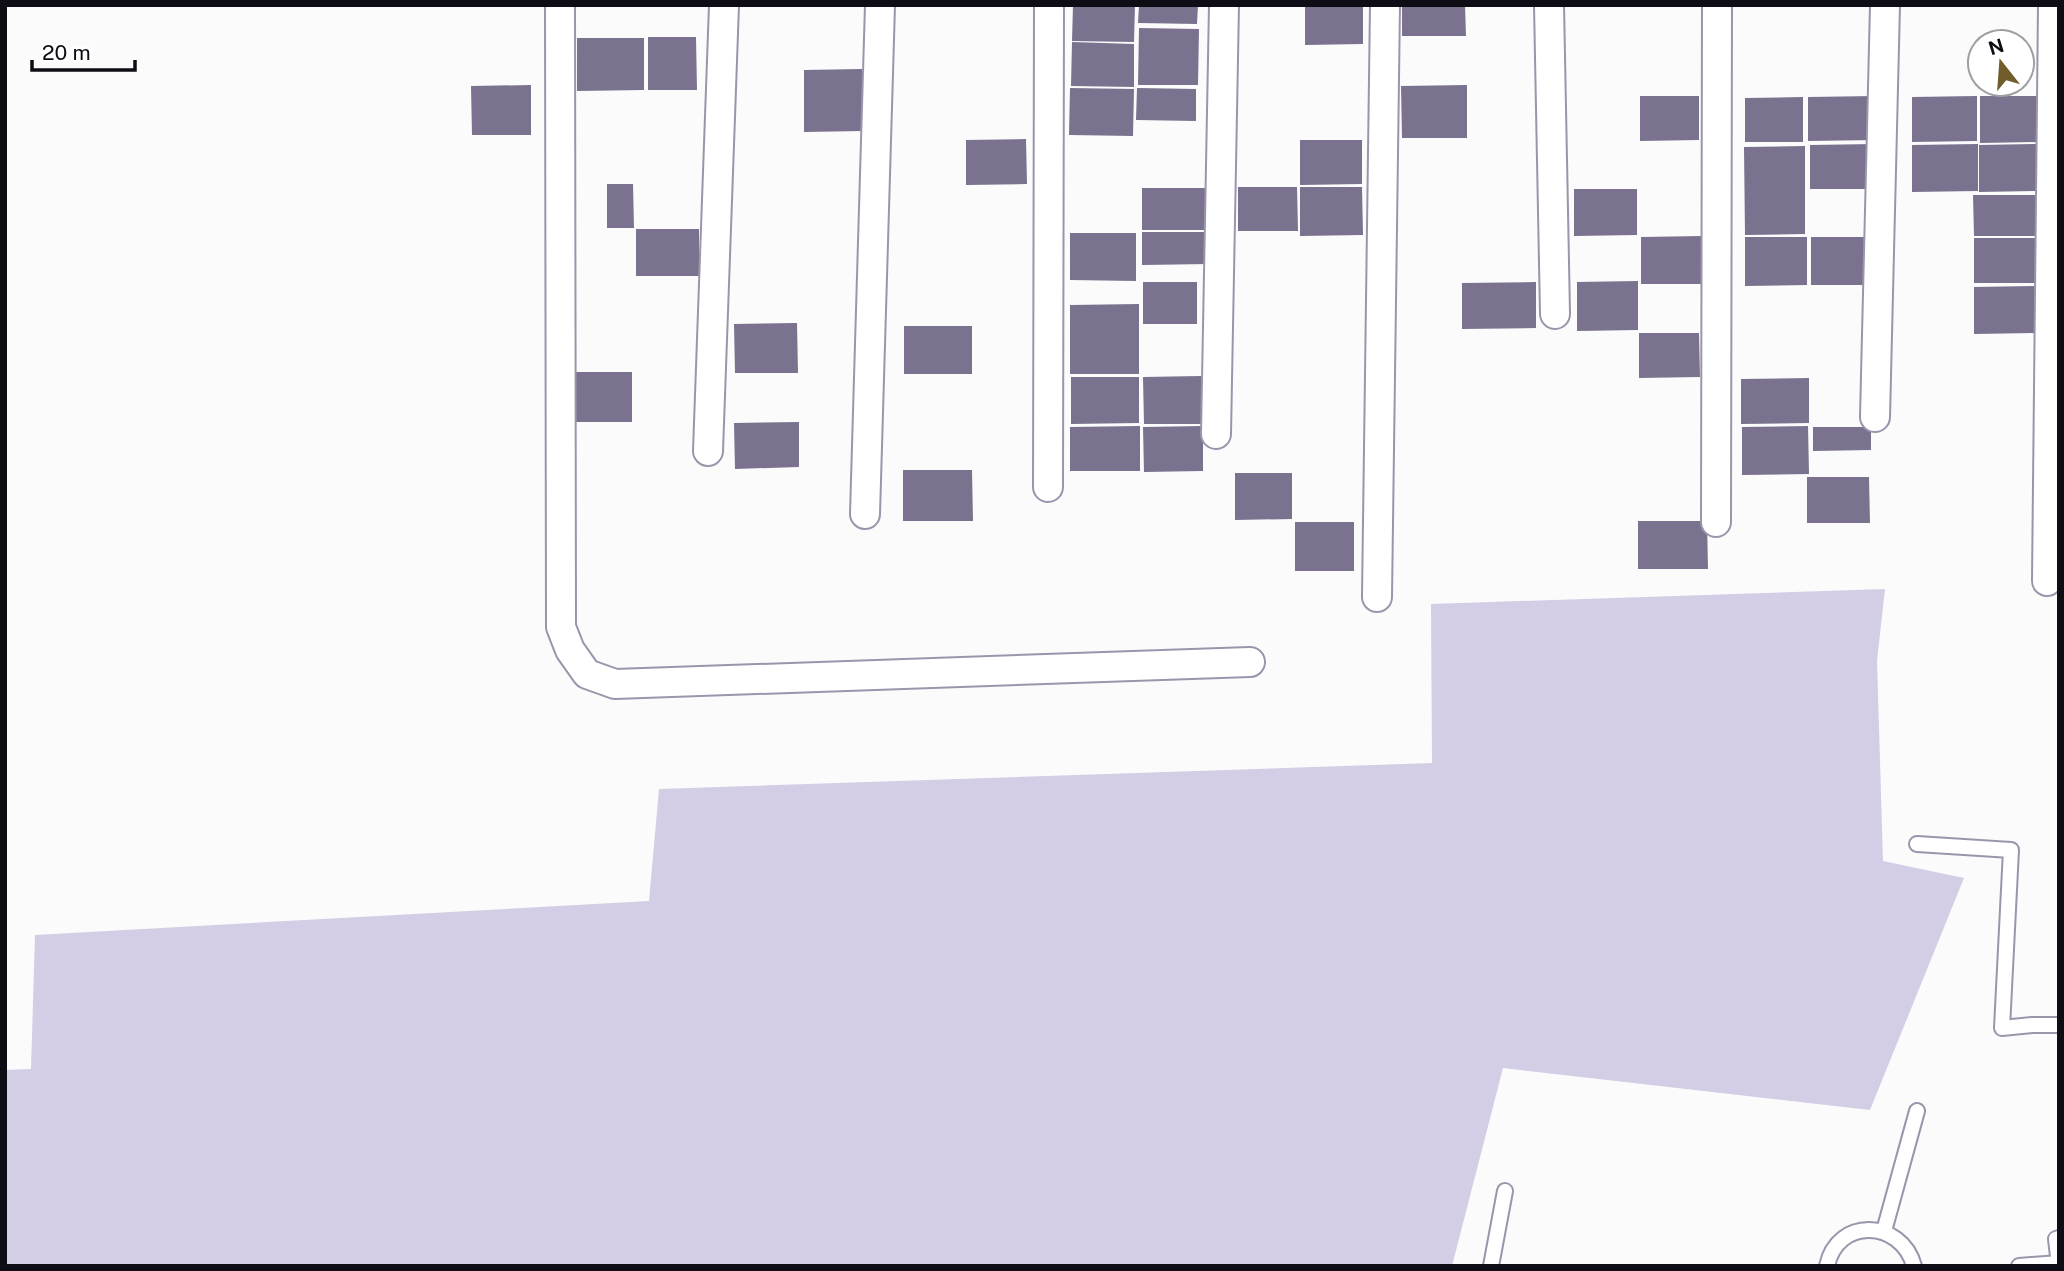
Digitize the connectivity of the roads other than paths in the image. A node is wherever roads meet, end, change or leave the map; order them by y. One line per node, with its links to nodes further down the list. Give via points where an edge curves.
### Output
1 (560, 5): 20 (street, via 561,626 570,650 587,674 615,684)
2 (724, 5): 14 (street)
3 (880, 5): 16 (street)
4 (1049, 5): 15 (street)
5 (1224, 5): 13 (street)
6 (1385, 5): 19 (street)
7 (1549, 5): 11 (street)
8 (1717, 5): 17 (street)
9 (1885, 5): 12 (street)
10 (2053, 5): 18 (street)
11 (1556, 314)
12 (1875, 417)
13 (1216, 433)
14 (708, 451)
15 (1048, 487)
16 (865, 514)
17 (1716, 522)
18 (2047, 581)
19 (1377, 597)
20 (1250, 662)
21 (1917, 844): 22 (lane, via 2011,850 2002,1028)
22 (2059, 1025)
23 (1917, 1111): 25 (lane)
24 (1505, 1191): 28 (lane)
25 (1884, 1231): 29 (lane, via 1852,1233 1838,1242); 30 (lane, via 1908,1249)
26 (2059, 1238): 27 (lane)
27 (2059, 1264): 31 (lane)
28 (1491, 1266)
29 (1826, 1266)
30 (1914, 1266)
31 (2019, 1266)

